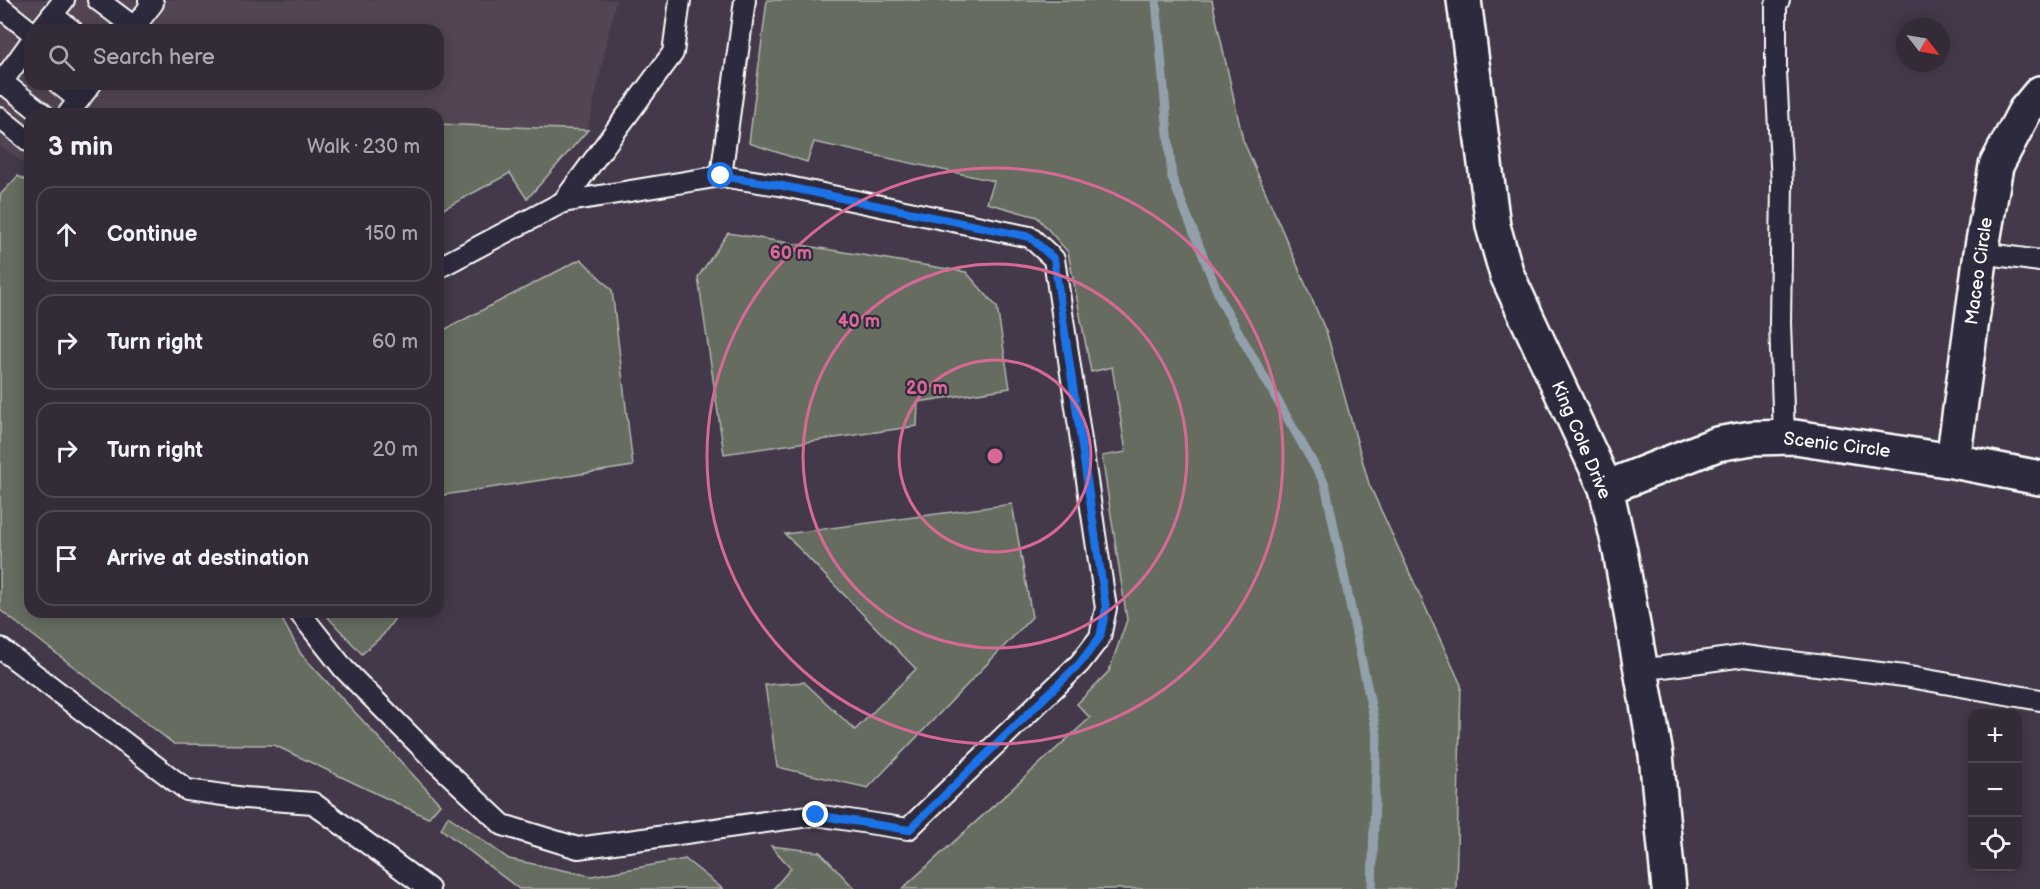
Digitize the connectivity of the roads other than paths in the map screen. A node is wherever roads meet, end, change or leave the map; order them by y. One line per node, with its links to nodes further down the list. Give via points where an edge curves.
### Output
1 (98, 0): 8 (lane)
2 (149, 0): 9 (lane, via 153,3)
3 (680, 0): 20 (lane, via 673,53)
4 (745, 0): 19 (lane)
5 (1464, 0): 27 (street, King Cole Drive, via 1493,226 1507,275)
6 (1779, 0): 24 (lane, via 1776,73 1782,183 1780,323)
7 (0, 7): 10 (lane)
8 (127, 24)
9 (137, 24)
10 (24, 26)
11 (24, 57): 12 (lane)
12 (1, 84): 16 (lane)
13 (67, 90): 15 (lane)
14 (2040, 93): 21 (street, Maceo Circle, via 2025,111 1996,166)
15 (80, 99)
16 (35, 108)
17 (0, 117): 18 (lane)
18 (24, 136)
19 (721, 176): 20 (lane); 28 (lane, via 1030,237 1054,259 1106,608 1100,637 1080,663 909,830 816,815 578,848 503,825 344,669)
20 (563, 202): 23 (lane)
21 (1981, 253): 22 (lane); 25 (street, Maceo Circle)
22 (2040, 261)
23 (444, 265)
24 (1784, 437): 25 (street, Scenic Circle); 27 (street, Scenic Circle, via 1717,444)
25 (1953, 461): 26 (street, Scenic Circle)
26 (2040, 478)
27 (1606, 488): 30 (street, King Cole Drive)
28 (304, 618)
29 (0, 648): 32 (lane, via 187,790 313,803)
30 (1641, 670): 31 (lane, via 1744,656 1904,676); 33 (street, King Cole Drive, via 1656,755)
31 (2040, 700)
32 (429, 889)
33 (1669, 889)

